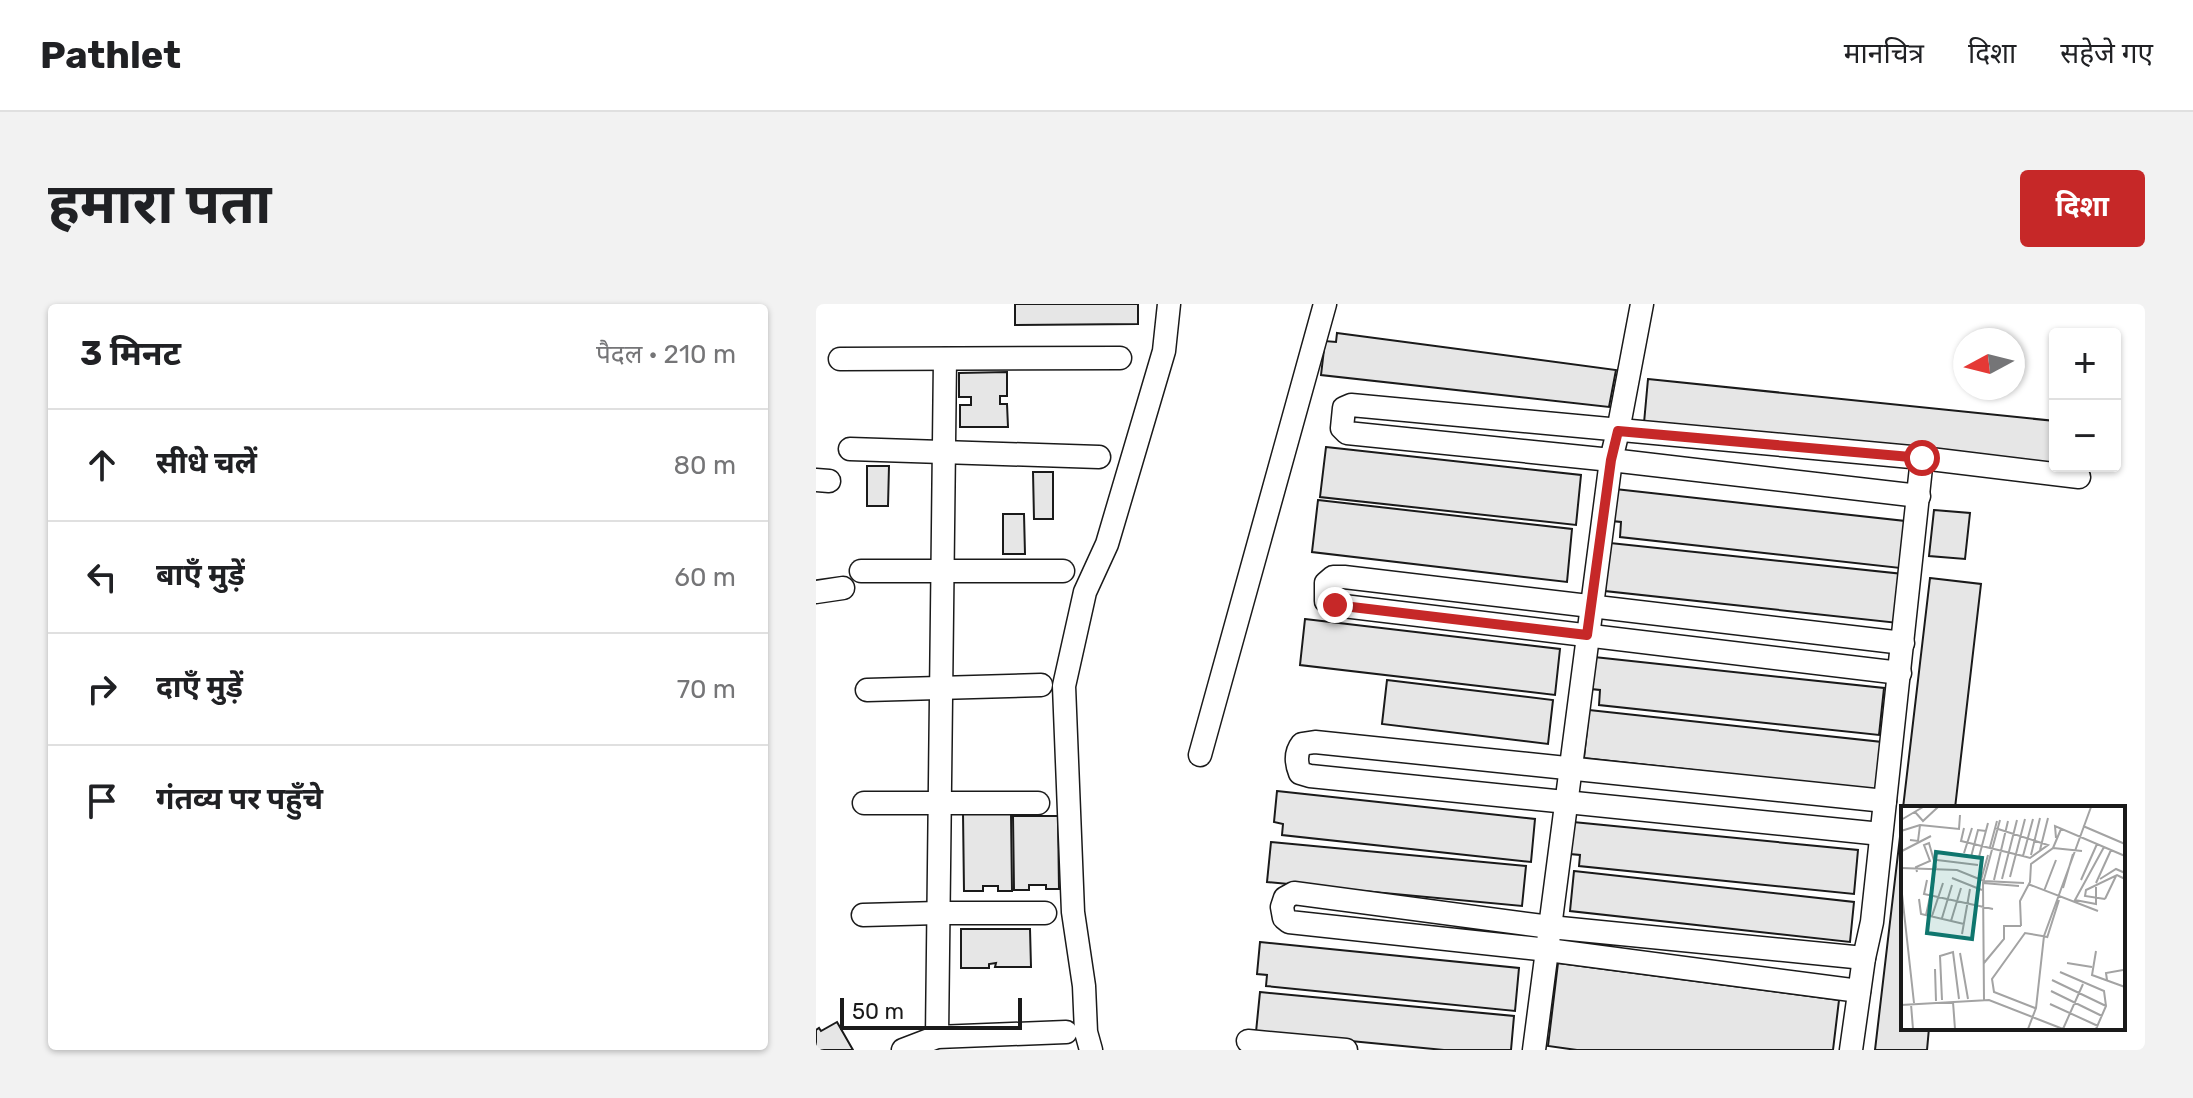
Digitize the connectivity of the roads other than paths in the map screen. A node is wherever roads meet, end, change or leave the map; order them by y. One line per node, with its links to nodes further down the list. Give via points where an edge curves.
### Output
1 (1169, 304): 45 (street, via 1164,351 1107,544 1085,592 1064,686 1073,912)
2 (1325, 304): 27 (street)
3 (1642, 304): 7 (street)
4 (1120, 358): 6 (street)
5 (840, 359): 6 (street)
6 (945, 359): 9 (street)
7 (1618, 431): 11 (street); 12 (street); 12 (street, via 1351,405 1343,413 1347,433)
8 (850, 449): 9 (street)
9 (944, 452): 10 (street); 17 (street)
10 (1099, 457)
11 (1922, 458): 13 (street); 14 (street)
12 (1611, 460): 14 (street); 20 (street)
13 (2079, 477)
14 (1919, 496): 22 (street)
15 (861, 571): 17 (street)
16 (1063, 571): 17 (street)
17 (943, 572): 25 (street)
18 (843, 588): 19 (street)
19 (816, 592)
20 (1591, 605): 21 (street); 21 (street, via 1344,577 1326,583 1326,601 1335,605); 22 (street)
21 (1587, 635): 23 (street); 28 (street)
22 (1903, 643): 23 (street)
23 (1900, 673): 29 (street)
24 (1041, 685): 25 (street)
25 (941, 688): 26 (street); 32 (street)
26 (867, 690)
27 (1200, 755)
28 (1571, 769): 29 (street); 30 (street); 30 (street, via 1315,742 1298,750 1300,773 1310,776)
29 (1885, 801): 34 (street)
30 (1566, 802): 34 (street); 38 (street)
31 (864, 803): 32 (street)
32 (940, 803): 33 (street); 35 (street)
33 (1038, 803)
34 (1881, 834): 40 (street)
35 (938, 913): 36 (street); 37 (street); 44 (street)
36 (1045, 913)
37 (863, 915)
38 (1550, 927): 39 (street); 39 (street, via 1294,893 1282,907 1289,922); 40 (street)
39 (1548, 950): 41 (street); 47 (street)
40 (1864, 958): 41 (street)
41 (1859, 991): 48 (street)
42 (1066, 1032): 44 (street)
43 (1248, 1041): 46 (street)
44 (921, 1045)
45 (1091, 1050)
46 (1346, 1050)
47 (1534, 1050)
48 (1851, 1050)

